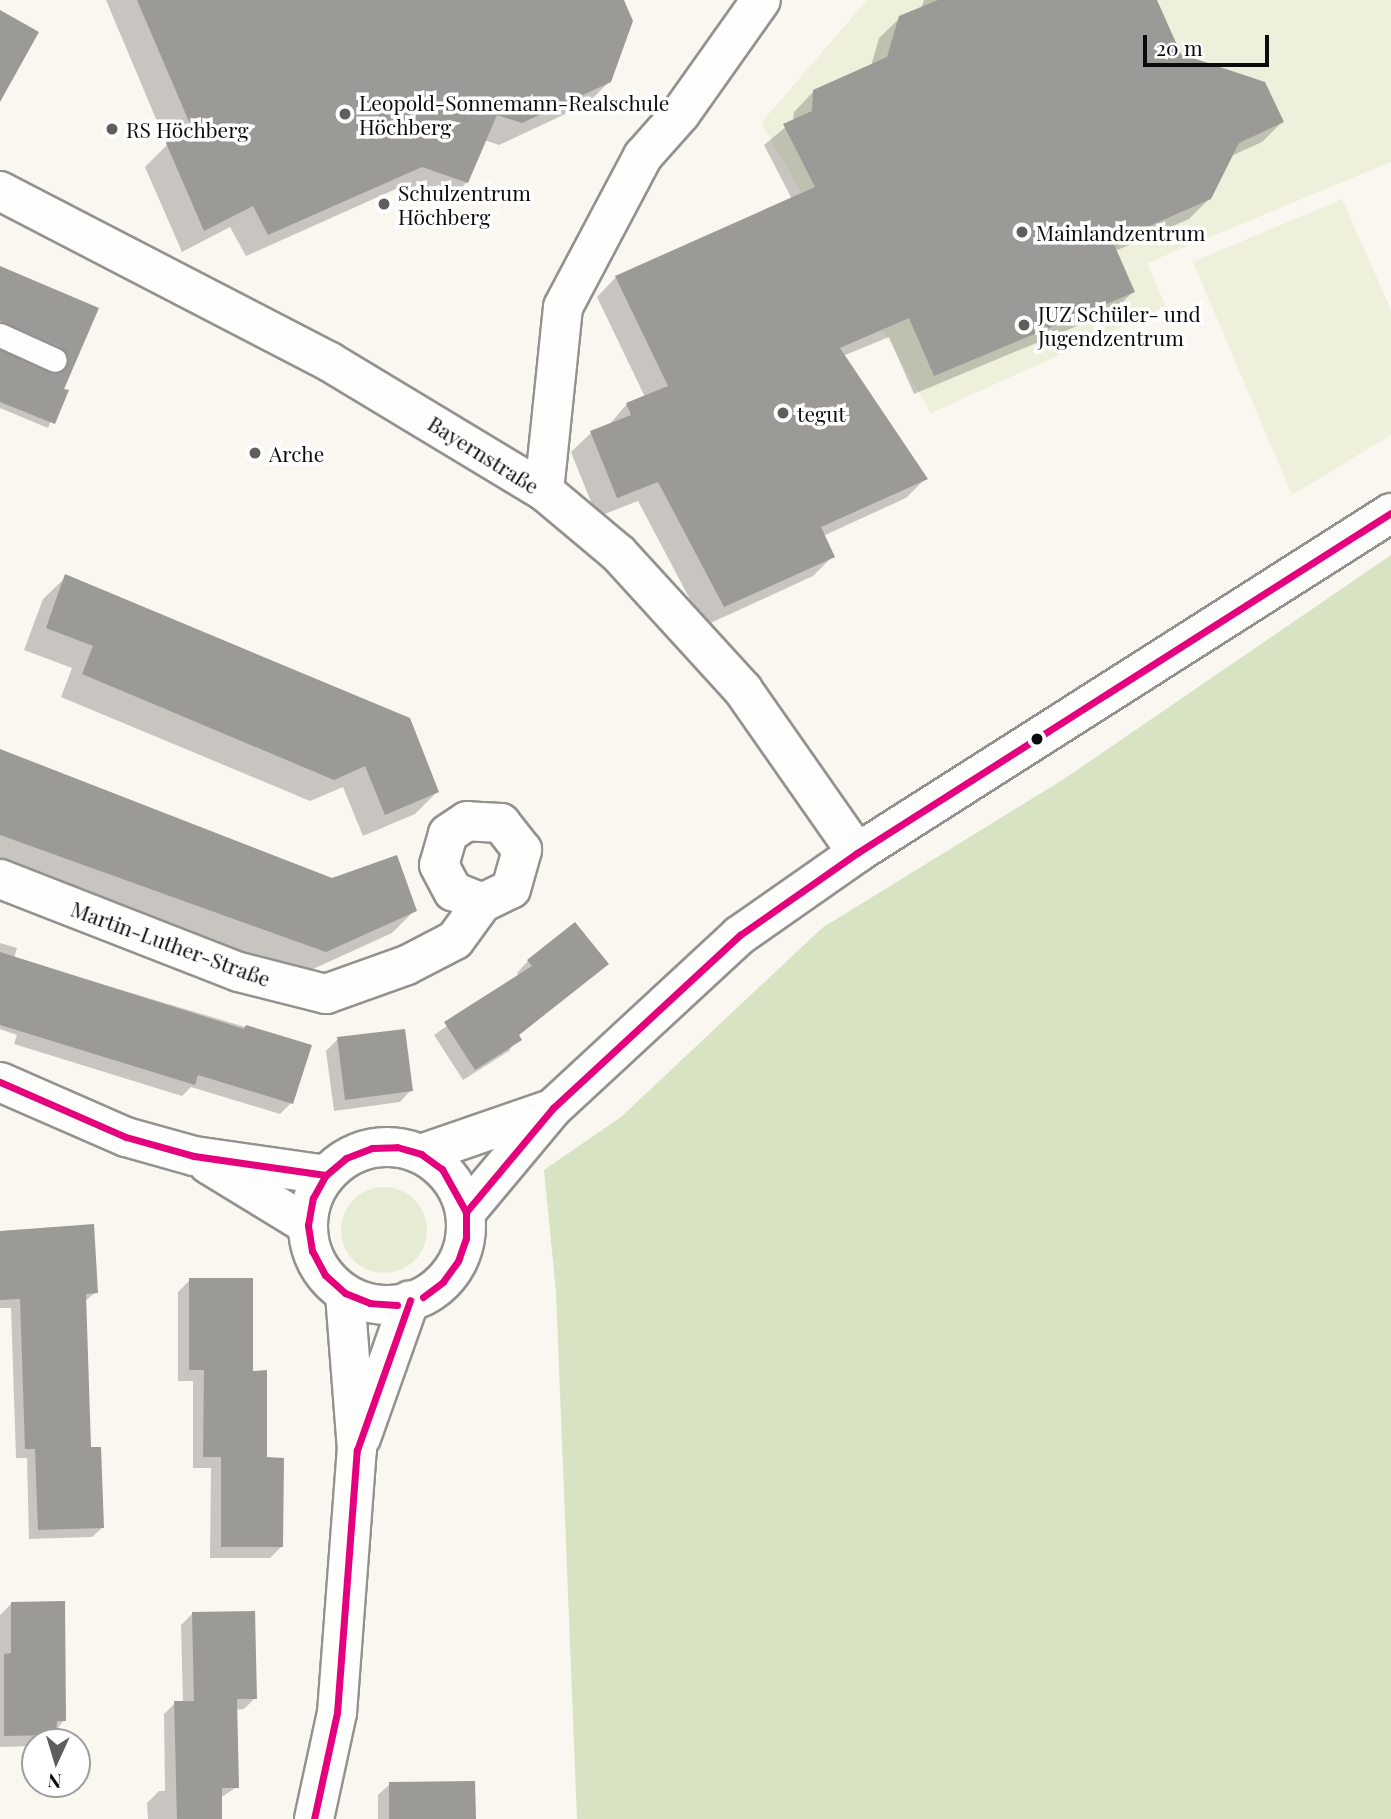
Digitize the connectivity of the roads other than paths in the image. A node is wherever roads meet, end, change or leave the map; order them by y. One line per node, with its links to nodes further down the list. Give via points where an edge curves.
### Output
1 (761, 0): 5 (street, via 681,113 643,156 563,307)
2 (0, 191): 5 (street, Bayernstraße, via 330,362)
3 (0, 335): 4 (lane)
4 (55, 360)
5 (544, 491): 7 (street, Bayernstraße, via 619,554 743,690)
6 (1391, 513): 7 (street)
7 (857, 853): 11 (street, via 740,935)
8 (0, 879): 9 (street, Martin-Luther-Straße, via 239,972 326,994 407,965 456,940)
9 (482, 903)
10 (0, 1082): 13 (street, via 126,1137)
11 (553, 1108): 12 (street); 15 (street)
12 (421, 1154): 14 (street, via 397,1147 372,1148 346,1158); 15 (street, via 442,1169)
13 (194, 1156): 14 (street); 16 (street)
14 (326, 1175): 16 (street, via 313,1198)
15 (466, 1212): 18 (street, via 466,1238 458,1261 443,1282)
16 (308, 1225): 17 (street, via 312,1251 325,1275)
17 (345, 1293): 18 (street, via 370,1303 397,1305); 19 (street)
18 (410, 1300): 19 (street)
19 (357, 1450): 20 (street, via 337,1713)
20 (314, 1819)

